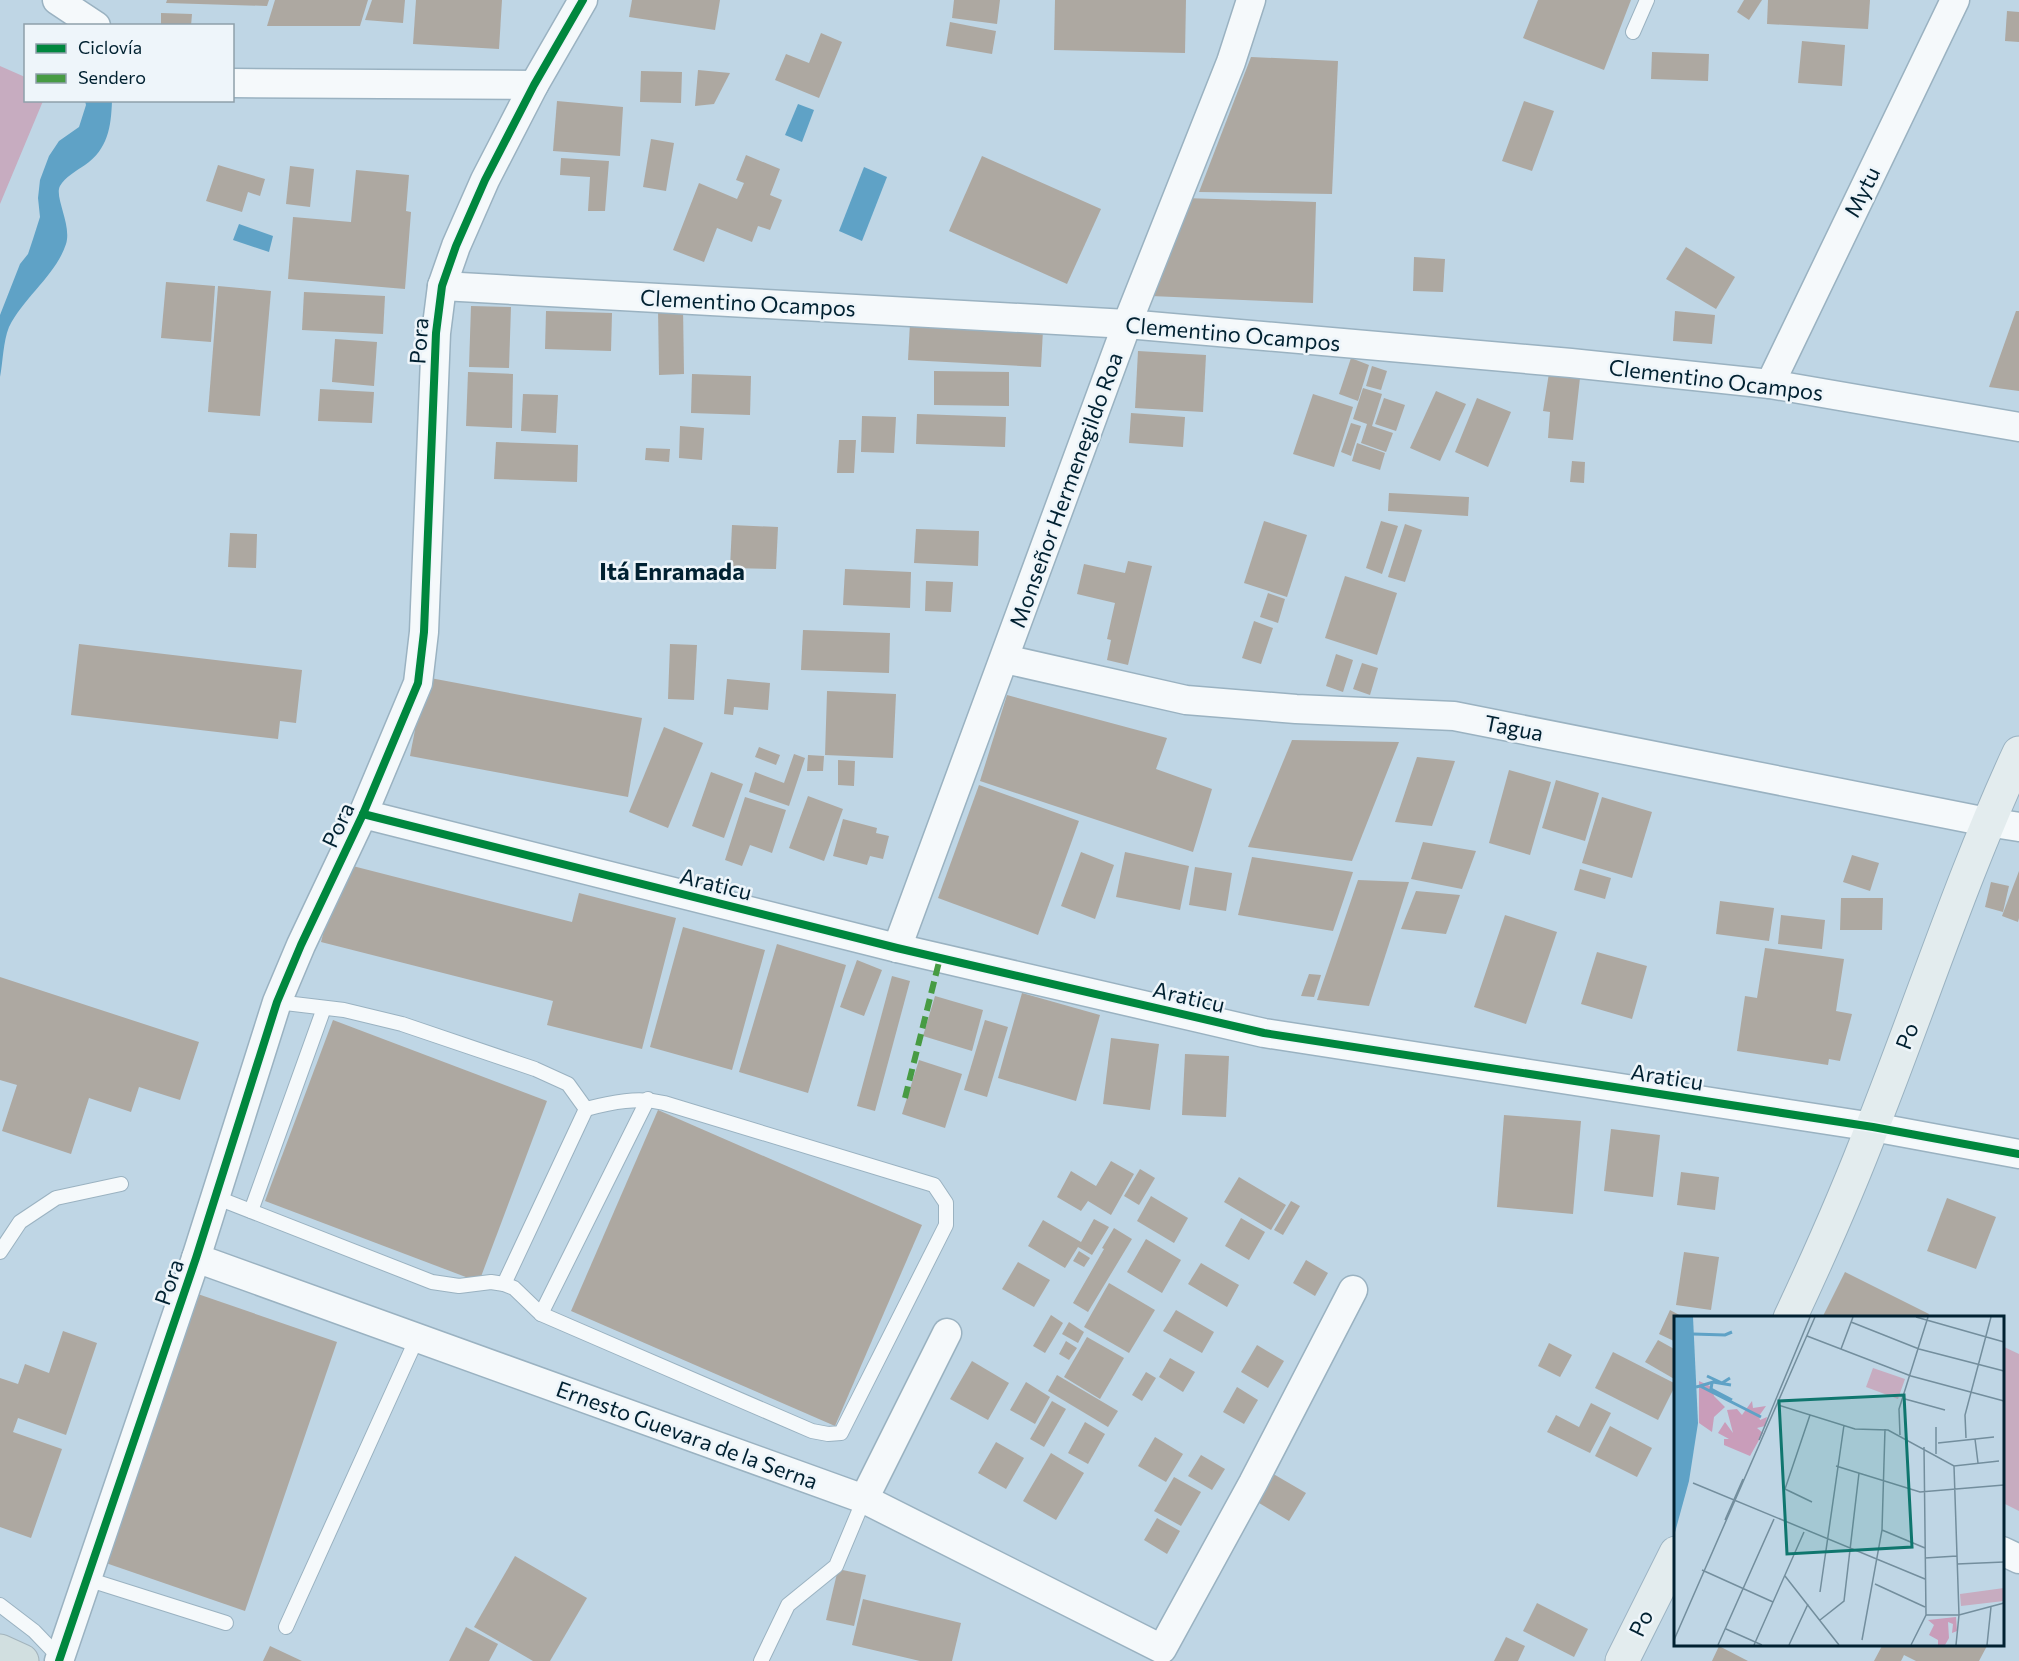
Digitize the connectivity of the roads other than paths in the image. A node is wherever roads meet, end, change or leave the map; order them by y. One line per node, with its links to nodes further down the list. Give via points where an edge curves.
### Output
1 (583, 0): 7 (street, Pora)
2 (1251, 0): 9 (street, Monseñor Hermenegildo Roa, via 1231,62)
3 (1647, 0): 5 (lane)
4 (1955, 0): 10 (street, Mytu)
5 (1633, 32)
6 (234, 83): 7 (street)
7 (534, 85): 8 (street, Pora, via 485,180)
8 (442, 286): 9 (street, Clementino Ocampos); 14 (street, Pora, via 436,333 424,632 418,683)
9 (1127, 324): 10 (street, Clementino Ocampos); 12 (street, Monseñor Hermenegildo Roa)
10 (1770, 384): 11 (street, Clementino Ocampos)
11 (2019, 427)
12 (1005, 659): 15 (street, Tagua, via 1186,700 1454,716); 17 (street, Monseñor Hermenegildo Roa)
13 (2019, 753): 15 (street, Po)
14 (363, 814): 17 (street, Araticu); 18 (street, Pora)
15 (1987, 822): 16 (street, Tagua); 22 (street, Po)
16 (2019, 827)
17 (897, 948): 22 (street, Araticu, via 1264,1033)
18 (277, 1002): 19 (lane); 25 (street, Pora)
19 (324, 1008): 21 (lane, via 402,1024 535,1069 568,1084); 26 (lane)
20 (648, 1099): 21 (lane); 31 (lane); 31 (lane, via 933,1185 946,1203 946,1225 841,1433 813,1431)
21 (585, 1109): 29 (lane)
22 (1873, 1127): 23 (street, Araticu); 32 (street, Po)
23 (2019, 1154)
24 (121, 1184): 27 (lane, via 56,1198 20,1222)
25 (215, 1197): 26 (lane); 28 (street, Pora)
26 (251, 1211): 29 (lane, via 432,1282 459,1286)
27 (0, 1252)
28 (196, 1258): 34 (street, Ernesto Guevara de la Serna); 39 (street, Pora)
29 (504, 1284): 31 (lane, via 514,1288)
30 (1353, 1290): 43 (street)
31 (541, 1314)
32 (1790, 1316)
33 (947, 1333): 35 (street)
34 (417, 1338): 35 (street, Ernesto Guevara de la Serna); 42 (lane)
35 (864, 1499): 43 (street, Ernesto Guevara de la Serna); 45 (lane, via 836,1566 788,1605)
36 (2004, 1552): 38 (street)
37 (1674, 1557): 46 (street, Po)
38 (2019, 1559)
39 (87, 1579): 41 (lane); 44 (street, Pora)
40 (0, 1605): 44 (lane, via 34,1631)
41 (226, 1623)
42 (286, 1627)
43 (1159, 1655)
44 (60, 1659)
45 (761, 1661)
46 (1622, 1661)

